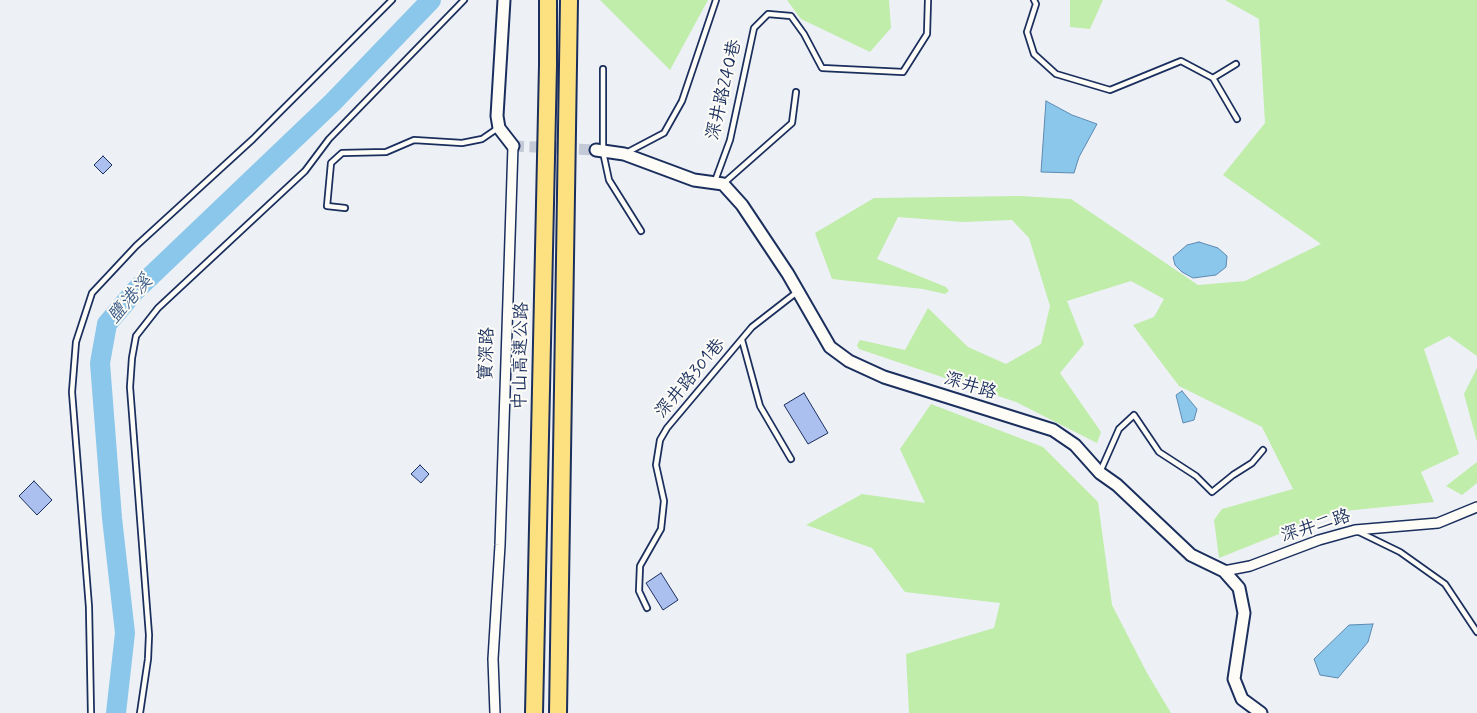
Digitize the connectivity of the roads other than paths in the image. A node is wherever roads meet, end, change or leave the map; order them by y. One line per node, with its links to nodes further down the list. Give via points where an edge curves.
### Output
1 (392, 0): 31 (lane, via 253,139 136,246 92,293 76,342 72,392 89,606)
2 (464, 0): 32 (lane, via 329,139 305,171 158,308 136,336 130,387 149,635)
3 (504, 0): 14 (street)
4 (548, 0): 34 (highway, 中山高速公路)
5 (569, 0): 35 (highway)
6 (716, 0): 17 (lane, via 682,101 664,133)
7 (928, 0): 18 (lane, 深井路240巷, via 927,34 903,72 822,68 791,16 768,14 754,28)
8 (1034, 0): 11 (lane, via 1036,4 1027,32 1034,54 1056,74 1110,90 1181,61)
9 (1236, 64): 11 (lane)
10 (603, 69): 16 (lane)
11 (1213, 78): 13 (lane)
12 (796, 92): 18 (lane, via 792,123)
13 (1236, 119)
14 (500, 128): 15 (street, 寶深路); 19 (lane, via 482,139 462,144 414,140 386,152 342,152 331,163 327,206)
15 (512, 146): 33 (street, 寶深路, via 500,545 493,660)
16 (600, 151): 17 (street); 20 (lane, via 608,180)
17 (624, 154): 18 (street, via 694,180)
18 (719, 183): 21 (street, 深井路, via 742,206)
19 (345, 208)
20 (641, 231)
21 (798, 291): 22 (lane, 深井路301巷, via 752,327); 25 (street, 深井路, via 830,347 848,361 884,377 1053,430 1075,445)
22 (742, 340): 24 (lane, 深井路301巷, via 760,406); 29 (lane, 深井路301巷, via 660,440 656,465 664,501 661,529 640,566 639,591)
23 (1263, 450): 25 (lane, via 1252,464 1233,474 1212,492 1196,476 1159,452 1134,415 1119,429)
24 (792, 460)
25 (1100, 473): 28 (street, 深井路, via 1191,554)
26 (1477, 507): 27 (street, 深井二路, via 1438,523)
27 (1355, 530): 28 (street, 深井二路); 30 (lane, via 1400,552 1445,584)
28 (1224, 572): 36 (street, 深井路, via 1238,588 1244,613 1234,679 1242,699)
29 (647, 608)
30 (1477, 632)
31 (91, 713)
32 (140, 713)
33 (494, 713)
34 (534, 713)
35 (558, 713)
36 (1261, 713)

